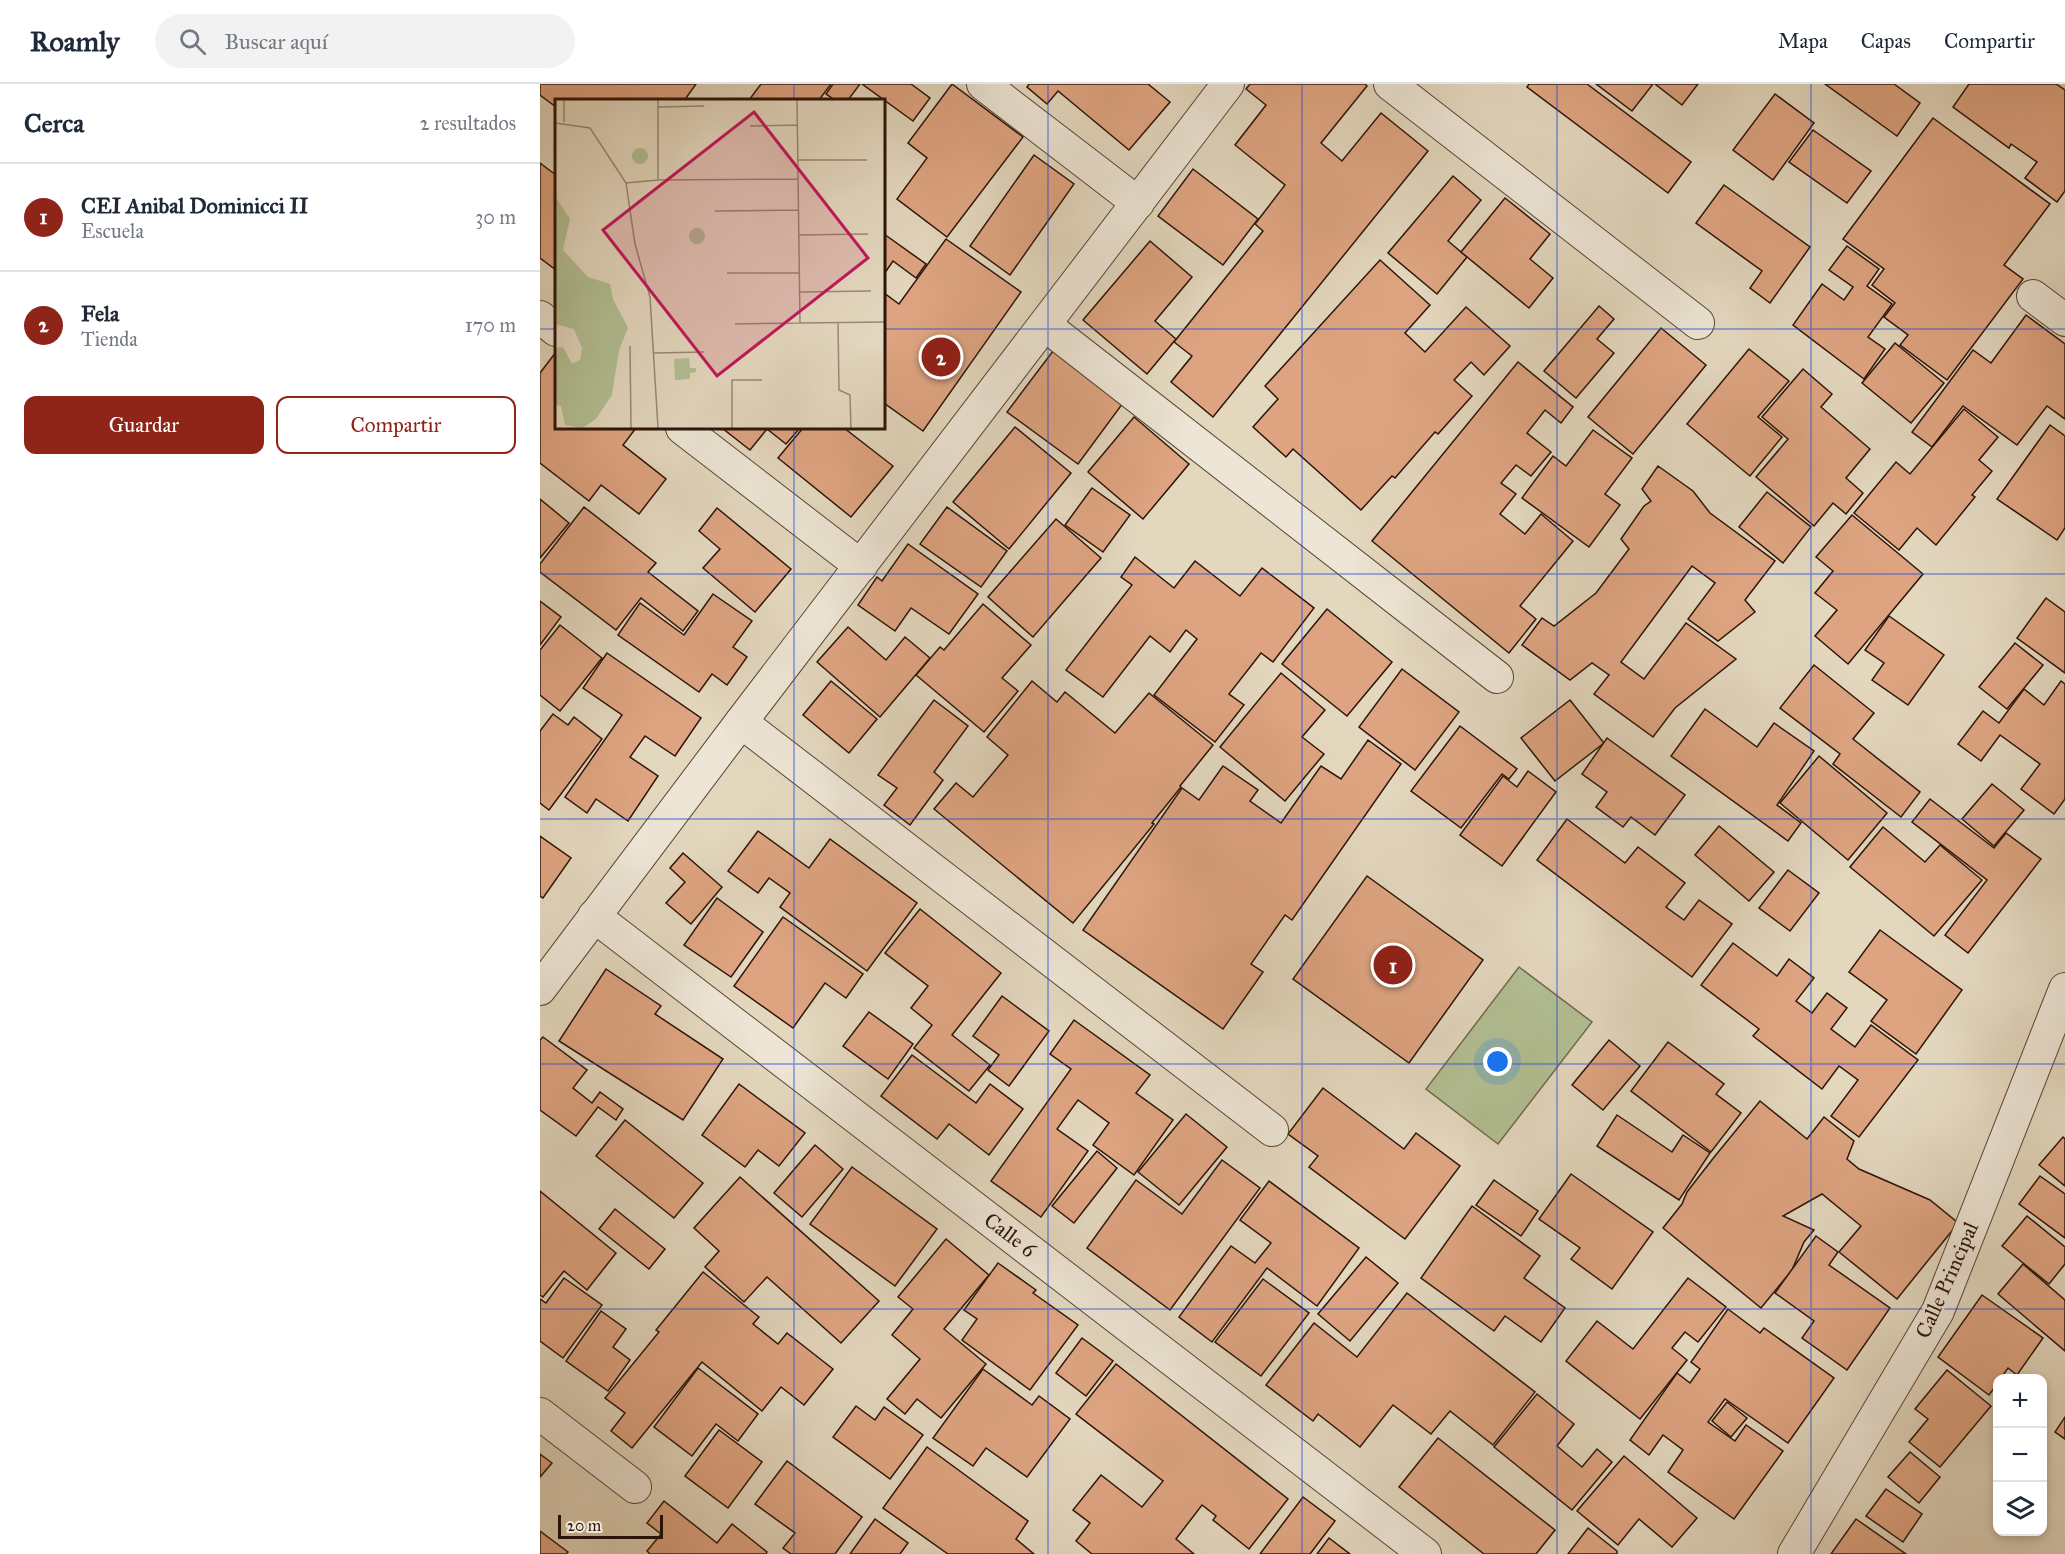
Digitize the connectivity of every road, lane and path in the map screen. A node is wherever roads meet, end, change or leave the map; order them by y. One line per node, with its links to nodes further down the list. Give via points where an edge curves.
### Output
1 (983, 84): 4 (street)
2 (1228, 84): 4 (street)
3 (1390, 84): 8 (street)
4 (1138, 203): 9 (street)
5 (2033, 296): 7 (street)
6 (540, 317): 10 (street)
7 (2065, 320)
8 (1698, 323)
9 (1045, 325): 12 (street); 13 (street)
10 (555, 329)
11 (683, 429): 12 (street)
12 (861, 566): 14 (street)
13 (1497, 677)
14 (741, 722): 15 (street); 18 (street)
15 (594, 916): 16 (street); 21 (street, Calle 6)
16 (540, 988)
17 (2065, 989): 22 (street, Calle Principal, via 1938,1311)
18 (1272, 1130)
19 (540, 1414): 20 (street)
20 (635, 1487)
21 (1425, 1554)
22 (1794, 1554)

